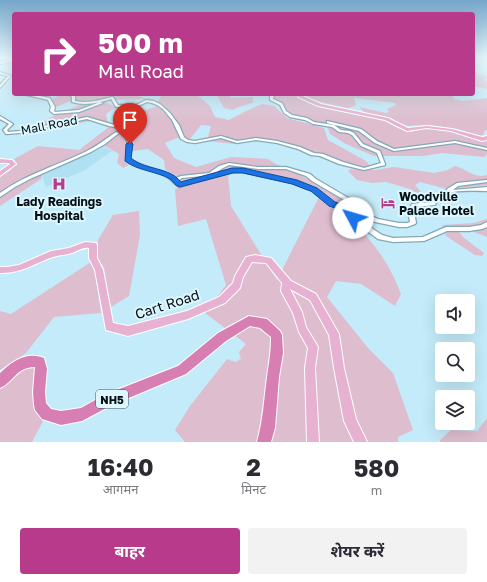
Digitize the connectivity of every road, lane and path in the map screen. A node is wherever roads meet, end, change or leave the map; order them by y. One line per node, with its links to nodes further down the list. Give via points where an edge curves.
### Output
1 (8, 79): 2 (street)
2 (0, 87)
3 (36, 96): 7 (street, via 50,99 54,114 79,111 109,101)
4 (73, 96): 7 (street, via 76,103 112,98)
5 (272, 96): 9 (street, via 271,99 281,104 285,112)
6 (299, 96): 11 (main road, via 320,105 386,119 407,130 427,127)
7 (116, 104): 9 (street, via 135,106 146,101 159,103 165,108 182,138 187,141 221,137 237,142 270,141 364,170 383,164 379,152 362,145 353,134)
8 (0, 117): 15 (street, Mall Road, via 11,124 5,130 7,133 87,118 122,126 130,144 128,159 136,165 161,171)
9 (306, 119): 12 (street, via 360,130 376,142 394,150 455,142)
10 (117, 133): 19 (street, via 106,142 65,163 34,175)
11 (487, 138)
12 (487, 149)
13 (0, 161): 14 (main road, via 10,161 13,164)
14 (0, 174)
15 (176, 180): 18 (street, via 210,174 229,164 294,169 355,204 367,216 377,221 403,225 413,223 411,211 414,205 433,204 437,197); 20 (street, Mall Road, via 183,185 237,170 294,182 314,190 332,204 341,207 374,233 393,240 424,239 446,229 469,229)
16 (487, 181): 18 (street, via 457,185)
17 (487, 189): 18 (street)
18 (446, 192)
19 (0, 195)
20 (487, 224)
21 (0, 270): 22 (main road, Cart Road, via 9,271 23,267 54,253 70,251 83,243 93,245 93,258 99,270 109,327 128,331 188,315 222,300 237,286 239,276 249,259 268,260)
22 (286, 282): 25 (main road, Cart Road, via 285,291 313,347 310,368); 26 (main road, Cart Road, via 313,297 334,334 350,421)
23 (0, 382): 24 (highway, NH5, via 20,363 31,360 40,362 40,405 47,414 61,418 82,414 108,400 182,370 222,337 249,320 263,323 276,335 277,353)
24 (264, 442)
25 (313, 442)
26 (362, 442)

